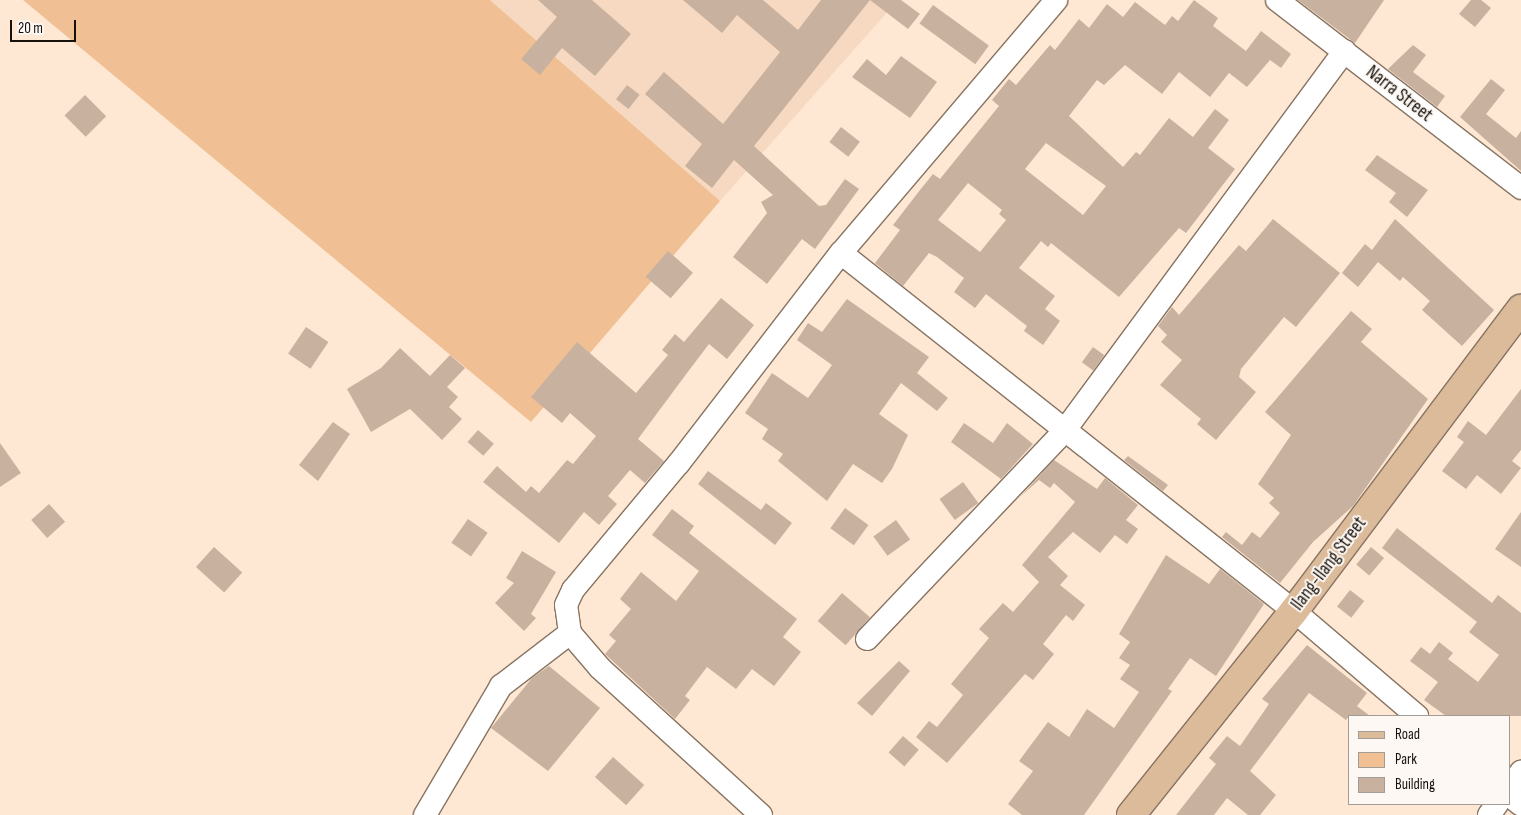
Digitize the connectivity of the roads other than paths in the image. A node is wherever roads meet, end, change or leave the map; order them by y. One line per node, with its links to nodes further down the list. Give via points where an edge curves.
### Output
1 (1056, 0): 5 (street)
2 (1277, 0): 3 (street, Narra Street)
3 (1344, 51): 4 (street, Narra Street); 7 (street)
4 (1521, 188)
5 (841, 253): 7 (street); 9 (street, via 679,463 573,590 566,605)
6 (1521, 310): 8 (main road, Ilang-Ilang Street)
7 (1065, 430): 8 (street); 10 (street)
8 (1294, 611): 11 (street); 18 (main road, Ilang-Ilang Street)
9 (570, 633): 16 (street, via 501,686); 17 (street, via 600,668)
10 (867, 639)
11 (1416, 715)
12 (1521, 772): 13 (street)
13 (1511, 786)
14 (1511, 797): 15 (street)
15 (1521, 805)
16 (425, 815)
17 (761, 815)
18 (1131, 815)

